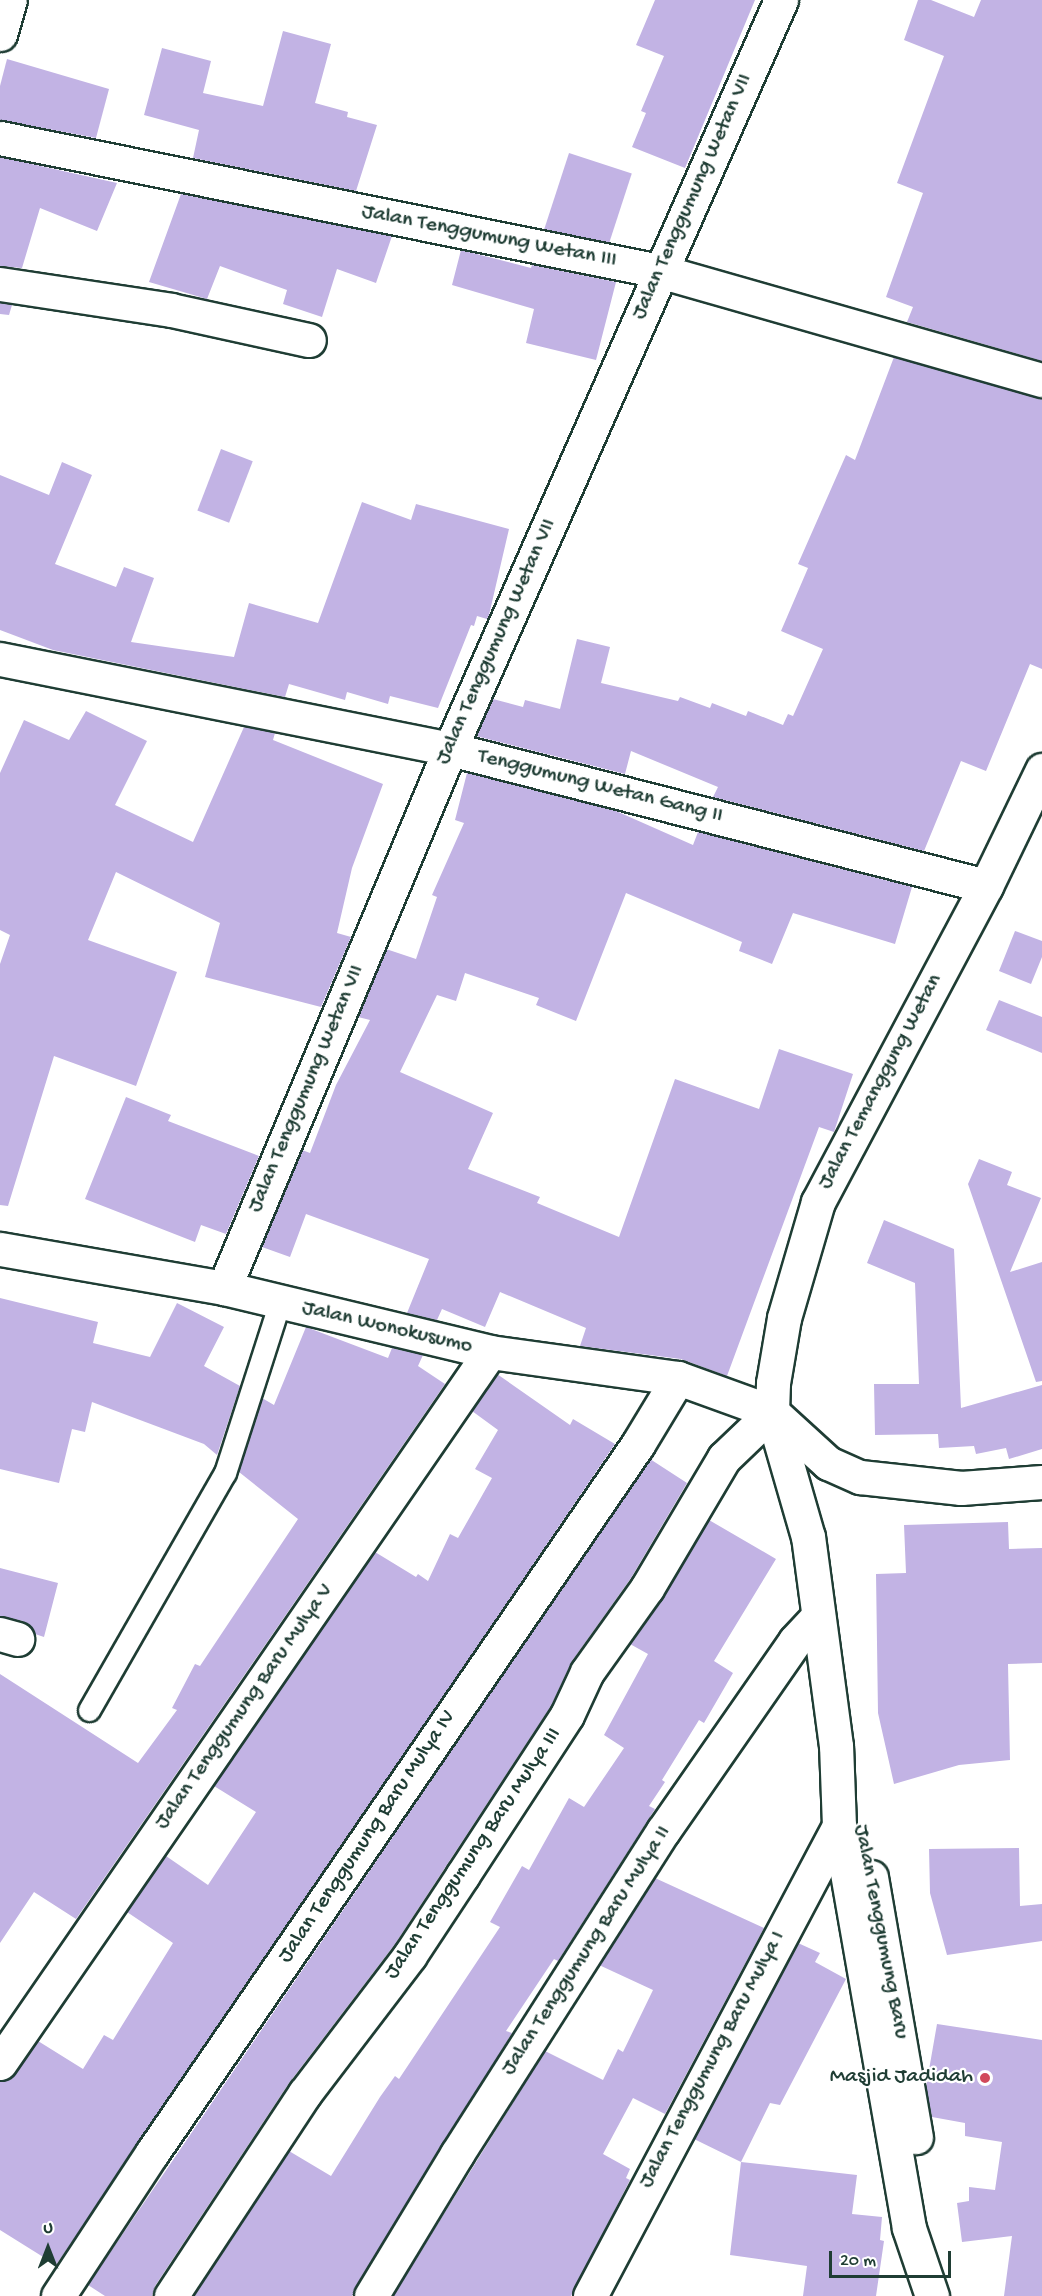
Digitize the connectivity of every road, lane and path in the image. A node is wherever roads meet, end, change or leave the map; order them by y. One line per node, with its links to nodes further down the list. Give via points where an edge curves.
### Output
1 (10, 0): 3 (street)
2 (781, 0): 5 (street, Jalan Tenggumung Wetan VII)
3 (0, 33)
4 (0, 138): 5 (street, Jalan Tenggumung Wetan III)
5 (659, 271): 8 (street, Jalan Tenggumung Wetan III); 10 (street, Jalan Tenggumung Wetan VII)
6 (0, 284): 7 (street, via 171,310)
7 (309, 340)
8 (1042, 380)
9 (0, 659): 10 (street, Tenggumung Wetan Gang II)
10 (450, 749): 12 (street, Tenggumung Wetan Gang II); 14 (street, Jalan Tenggumung Wetan VII)
11 (1042, 770): 12 (street, Jalan Temanggung Wetan)
12 (986, 886): 18 (street, Jalan Temanggung Wetan, via 818,1202 783,1318)
13 (0, 1249): 14 (street, Jalan Wonokusumo)
14 (224, 1288): 15 (street, Jalan Wonokusumo)
15 (280, 1302): 16 (street, Jalan Wonokusumo); 21 (lane, via 225,1473)
16 (490, 1352): 17 (street, Jalan Wonokusumo); 24 (street, Jalan Tenggumung Baru Mulya V)
17 (678, 1378): 18 (street, Jalan Wonokusumo); 25 (street, Jalan Tenggumung Baru Mulya IV, via 638,1444)
18 (772, 1412): 19 (street, via 828,1463 860,1477 961,1488); 20 (street, Jalan Tenggumung Baru, via 808,1537); 26 (street, Jalan Tenggumung Baru Mulya III, via 724,1458 646,1587 587,1672 567,1715 410,1955 305,2093)
19 (1042, 1482)
20 (818, 1616): 22 (street, Jalan Tenggumung Baru); 27 (street, Jalan Tenggumung Baru Mulya II, via 795,1641 663,1831)
21 (89, 1710)
22 (836, 1746): 23 (street, Jalan Tenggumung Baru); 30 (street, Jalan Tenggumung Baru, via 859,1817 898,2018 934,2238)
23 (839, 1826): 28 (street, Jalan Tenggumung Baru Mulya I); 29 (street, Jalan Tenggumung Baru, via 909,2228)
24 (0, 2063)
25 (58, 2296)
26 (171, 2296)
27 (371, 2296)
28 (590, 2296)
29 (932, 2296)
30 (953, 2296)

